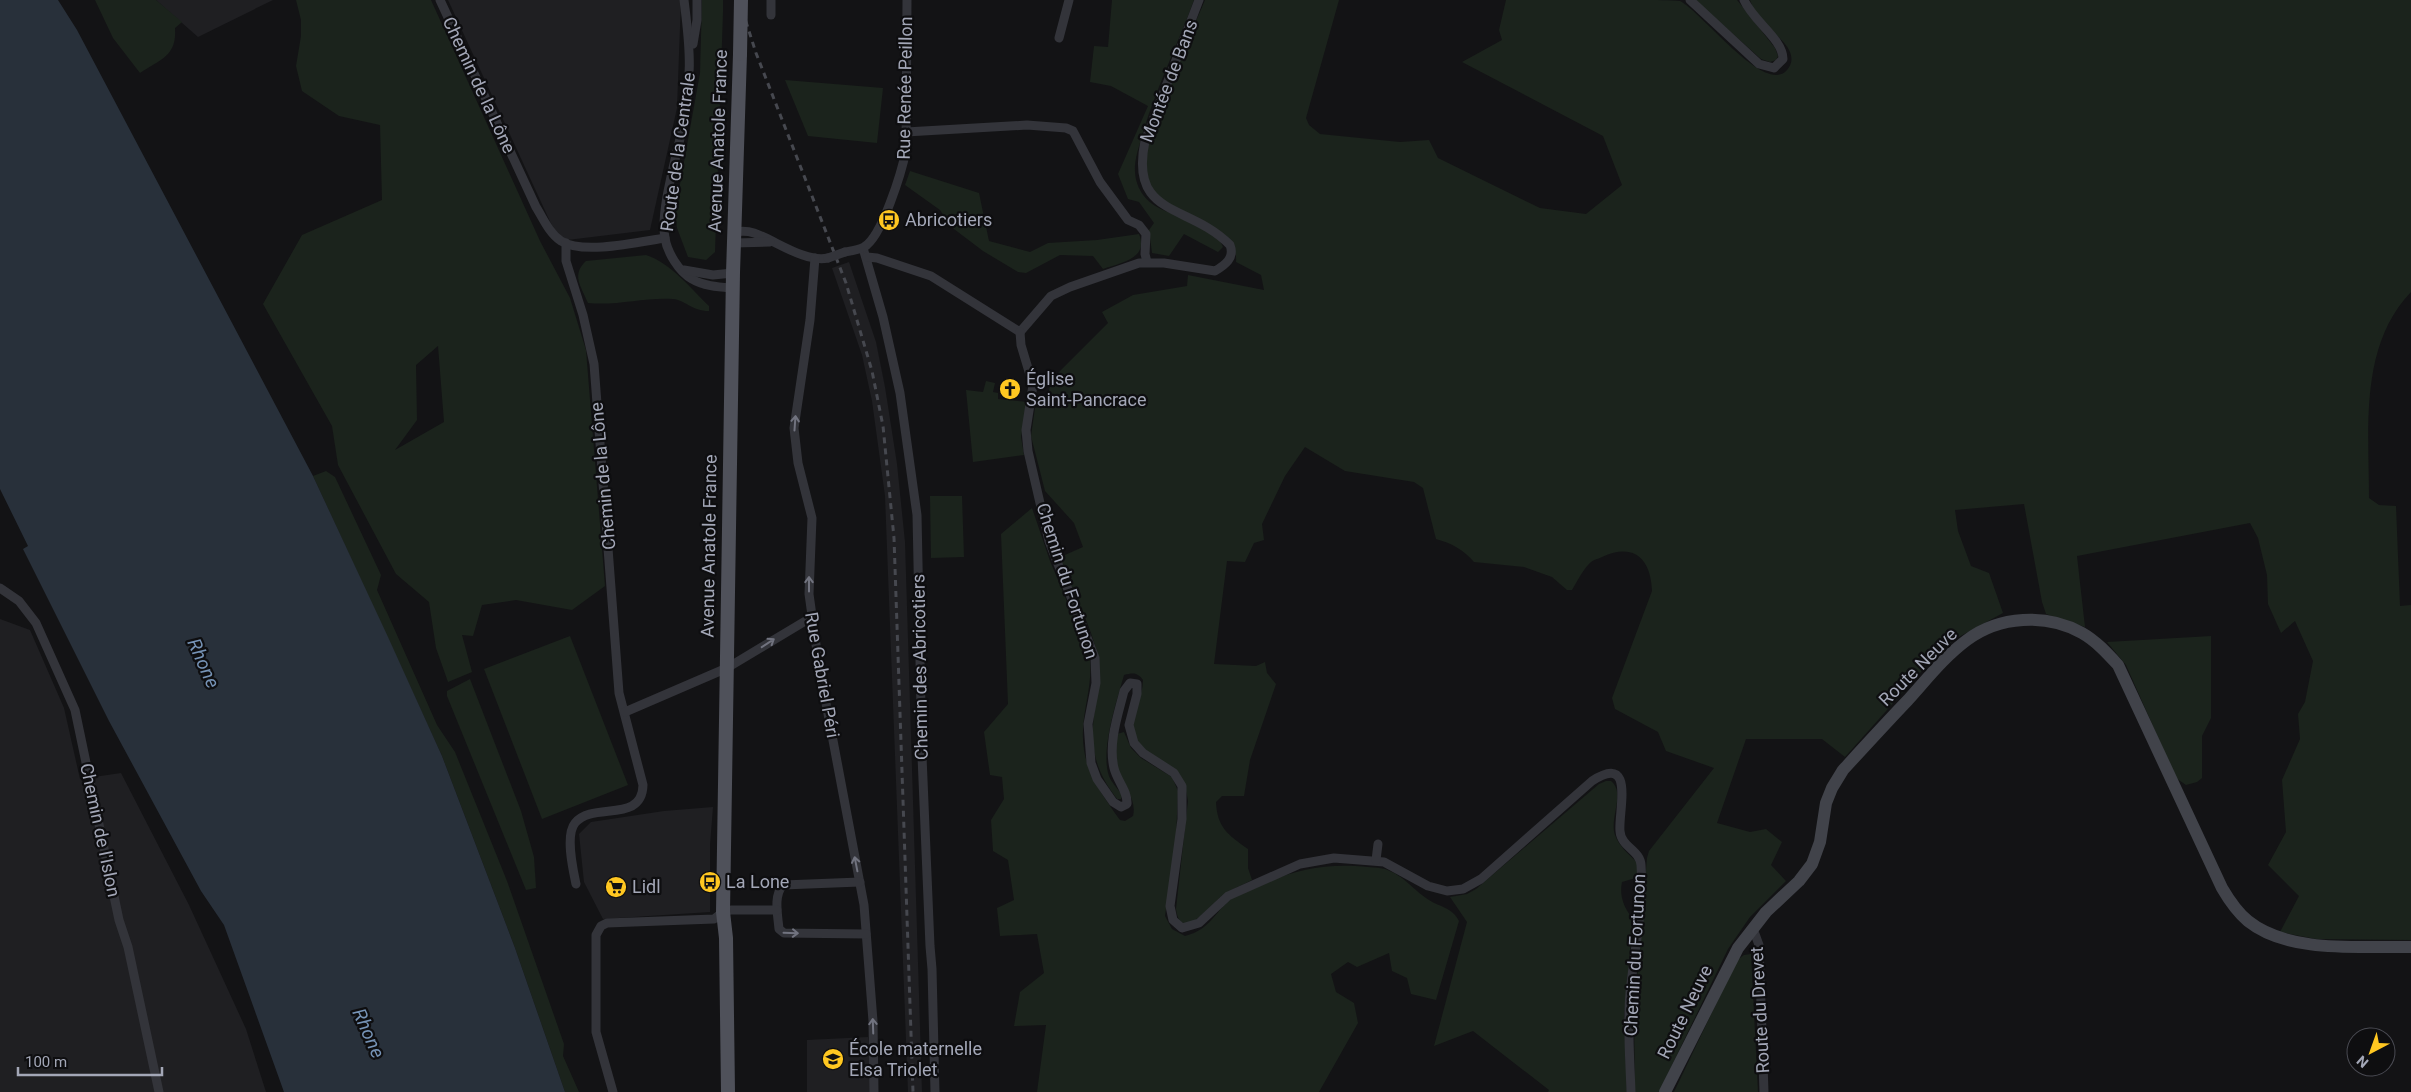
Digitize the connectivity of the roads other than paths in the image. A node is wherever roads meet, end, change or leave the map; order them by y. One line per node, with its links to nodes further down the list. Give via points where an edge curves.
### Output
1 (440, 0): 17 (street, Chemin de la Lône, via 536,207 548,228)
2 (684, 0): 13 (street, Route de la Centrale)
3 (697, 0): 13 (street)
4 (741, 0): 15 (main road, Avenue Anatole France, bridge)
5 (771, 0): 11 (street)
6 (906, 0): 14 (street, Rue Renée Peillon)
7 (1069, 0): 12 (street)
8 (1199, 0): 21 (street, Montée de Bans, via 1145,141 1142,175 1148,191 1161,204 1218,233 1230,245 1231,257 1215,271)
9 (1690, 0): 10 (street, via 1759,64 1774,68 1783,59 1783,52)
10 (1744, 0)
11 (770, 15)
12 (1059, 38)
13 (691, 54): 16 (street, Route de la Centrale, via 686,111 667,204)
14 (906, 132): 18 (street, Rue Renée Peillon, via 906,150 898,185); 21 (street, via 1027,125 1072,131 1100,182 1128,220 1139,225 1146,234 1144,254)
15 (734, 237): 20 (street, via 770,242); 23 (main road, Avenue Anatole France)
16 (665, 238): 17 (street, via 590,247); 22 (street, Route de la Centrale)
17 (566, 243): 29 (street, Chemin de la Lône, via 566,261 594,364 619,693)
18 (864, 248): 19 (street, Chemin des Abricotiers); 20 (street, bridge, via 828,258)
19 (867, 257): 25 (street, via 931,276); 43 (street, Chemin des Abricotiers, via 900,393 917,516)
20 (815, 258): 27 (street, Rue Gabriel Péri, one-way to 20, via 809,594 812,518 798,463 794,428 810,320)
21 (1147, 262): 25 (street, via 1051,296)
22 (682, 270): 23 (street, via 713,275); 24 (street, Route de la Centrale, via 698,282)
23 (733, 274): 24 (main road, Avenue Anatole France)
24 (732, 288): 28 (main road, Avenue Anatole France)
25 (1020, 332): 31 (street, Chemin du Fortunon, via 1033,384 1026,430 1028,451 1049,541 1095,658 1096,683 1088,724 1091,763 1097,779 1113,802 1120,807 1127,804 1128,796 1117,780 1112,749 1124,691 1130,682 1134,682 1137,694 1129,725 1134,743 1174,774 1182,786 1182,819 1170,898 1173,920 1182,928 1195,926 1228,896 1300,864 1334,858)
26 (0, 588): 39 (street, Chemin de l'Islon, via 19,602 36,623 75,710)
27 (812, 616): 28 (street, one-way to 27); 32 (street, Rue Gabriel Péri, one-way to 27)
28 (726, 668): 29 (street); 35 (main road, Avenue Anatole France)
29 (625, 712): 33 (street, Chemin de la Lône, via 643,793 633,806 586,814 574,824 570,840)
30 (1378, 844): 31 (street)
31 (1376, 860): 44 (street, Chemin du Fortunon, via 1438,890 1463,888 1481,879 1592,782 1604,775 1617,777 1623,790 1621,838 1639,857 1641,864 1630,996)
32 (860, 882): 34 (street, via 783,885); 37 (street, Rue Gabriel Péri)
33 (576, 884)
34 (777, 910): 35 (street); 37 (street, one-way to 37, via 779,929 784,933)
35 (723, 912): 40 (street, via 714,919 607,923 598,930 596,1032); 41 (main road, Avenue Anatole France)
36 (1751, 930): 38 (street, Route Neuve, via 1812,864 1820,842 1826,803 1843,770 1942,662 1968,639 1993,626 2018,620 2038,620 2058,623 2082,633 2103,648 2118,665 2222,888 2238,912 2278,937 2308,944); 45 (street, Route Neuve, via 1729,962); 46 (street, Route du Drevet, via 1759,945)
37 (866, 934): 42 (street, Rue Gabriel Péri, one-way to 37, via 873,1021)
38 (2411, 947)
39 (159, 1092)
40 (613, 1092)
41 (728, 1092)
42 (874, 1092)
43 (935, 1092)
44 (1631, 1092)
45 (1666, 1092)
46 (1764, 1092)

